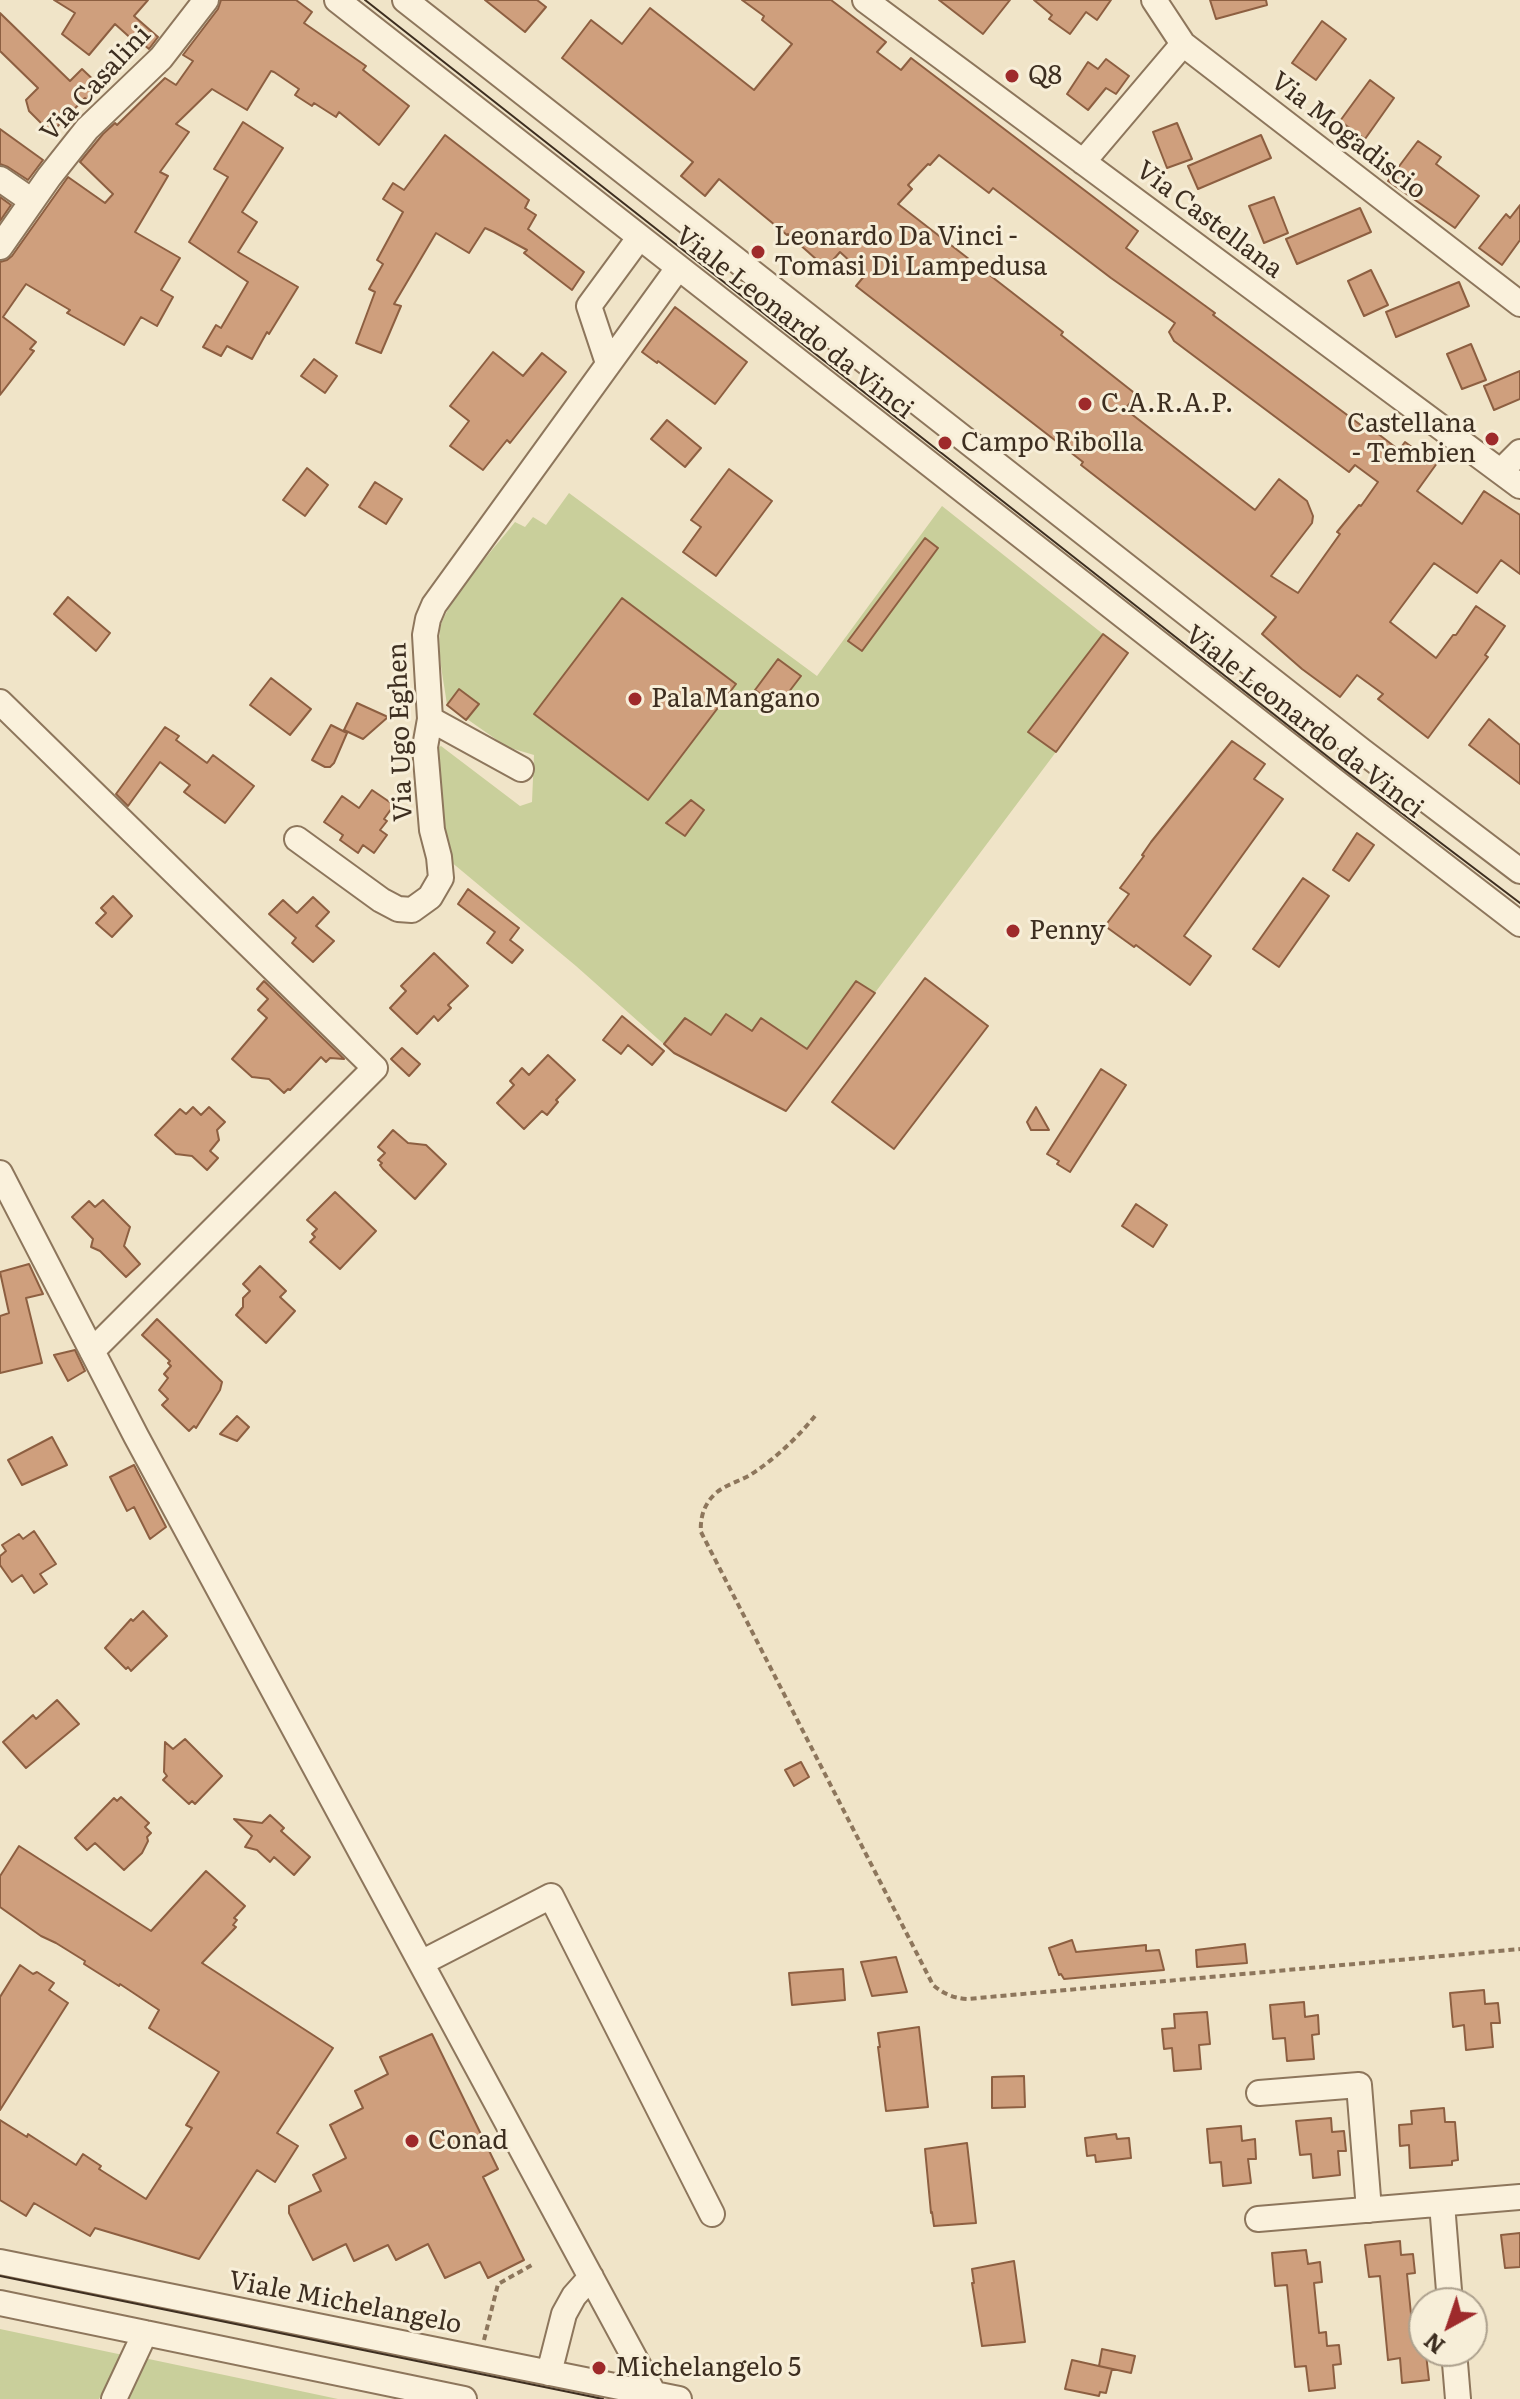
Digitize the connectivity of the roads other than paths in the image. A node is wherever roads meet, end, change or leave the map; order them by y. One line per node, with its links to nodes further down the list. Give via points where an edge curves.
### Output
1 (206, 0): 9 (street, Via Casalini, via 161,58 87,129)
2 (337, 0): 10 (street, Viale Leonardo da Vinci)
3 (405, 0): 19 (street, Viale Leonardo da Vinci)
4 (865, 0): 7 (street, Via Castellana)
5 (1154, 0): 6 (street, Via Mogadiscio)
6 (1183, 44): 7 (street); 13 (street, Via Mogadiscio)
7 (1083, 162): 16 (street, Via Castellana)
8 (0, 179): 9 (street)
9 (32, 201): 11 (street, Via Casalini)
10 (639, 238): 12 (street, Viale Leonardo da Vinci); 14 (street, via 589,306)
11 (0, 247)
12 (678, 268): 14 (street, Via Ugo Eghen); 21 (street, Viale Leonardo da Vinci)
13 (1520, 304)
14 (608, 363): 18 (street, Via Ugo Eghen, via 434,605 425,635)
15 (1520, 452): 16 (street)
16 (1510, 478)
17 (0, 702): 26 (street, via 375,1068)
18 (430, 719): 20 (street); 22 (street, Via Ugo Eghen, via 425,747 441,878 430,897 412,910 398,909)
19 (1362, 751): 21 (street); 23 (street, Viale Leonardo da Vinci)
20 (521, 769)
21 (1337, 783): 24 (street, Viale Leonardo da Vinci)
22 (297, 839)
23 (1520, 871)
24 (1520, 924)
25 (0, 1173): 26 (street)
26 (92, 1351): 27 (street)
27 (421, 1963): 32 (street, via 551,1896); 35 (street)
28 (1259, 2093): 31 (street, via 1359,2085)
29 (1520, 2197): 30 (street)
30 (1442, 2204): 31 (street); 36 (street)
31 (1369, 2210): 33 (street)
32 (712, 2214)
33 (1258, 2219)
34 (0, 2262): 40 (street, Viale Michelangelo)
35 (591, 2277): 40 (street, via 564,2314); 41 (street)
36 (1449, 2287)
37 (0, 2303): 38 (street)
38 (145, 2333): 42 (street); 43 (street)
39 (1455, 2367): 45 (street)
40 (549, 2373): 41 (street, Viale Michelangelo)
41 (654, 2394): 44 (street, Viale Michelangelo)
42 (114, 2399)
43 (464, 2399)
44 (679, 2399)
45 (1458, 2399)

